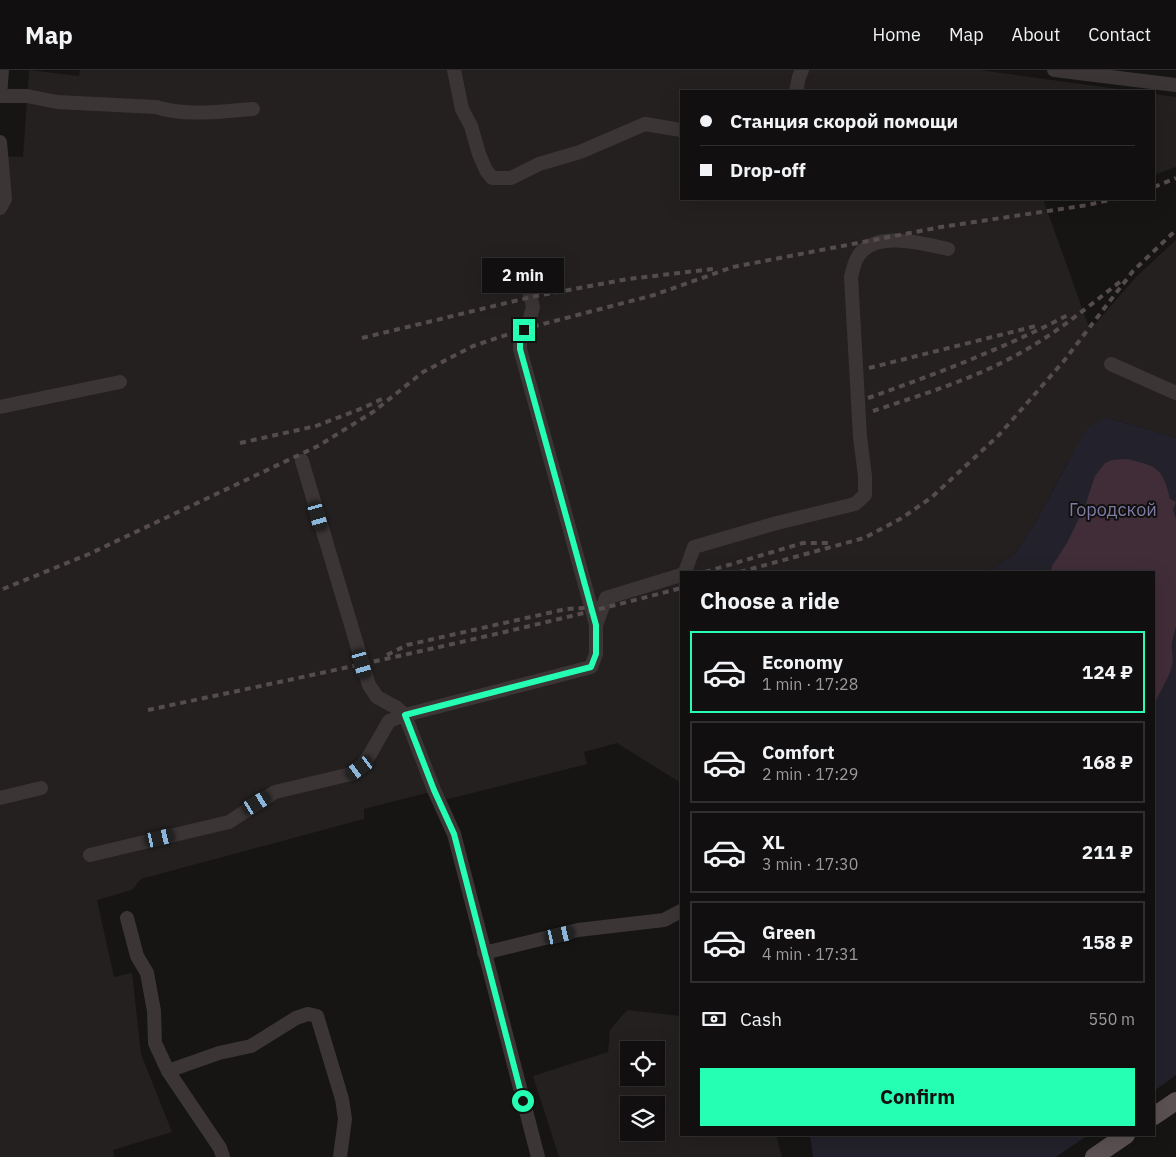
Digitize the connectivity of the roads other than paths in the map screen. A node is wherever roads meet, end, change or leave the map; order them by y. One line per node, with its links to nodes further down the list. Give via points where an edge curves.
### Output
1 (2, 70): 7 (street)
2 (454, 70): 9 (street, via 462,108 492,178 511,178 539,164 580,152 645,124)
3 (802, 70): 6 (street)
4 (1054, 70): 5 (street)
5 (1176, 85)
6 (796, 90)
7 (0, 96): 8 (street, via 156,107 169,112)
8 (253, 109)
9 (680, 130)
10 (0, 142): 11 (street, via 6,199)
11 (0, 208)
12 (948, 249): 19 (street, via 887,240 860,253 854,264 851,277 865,495 855,504 694,547)
13 (524, 269): 21 (street, via 532,307 520,337 520,349)
14 (1111, 364): 16 (street)
15 (120, 382): 17 (street)
16 (1176, 393)
17 (0, 407)
18 (302, 460): 22 (street, via 369,685 377,697)
19 (684, 571)
20 (680, 575): 21 (street, via 606,598)
21 (596, 625): 22 (street, via 596,654 591,667)
22 (405, 715): 25 (street, via 389,722 369,756 351,774 275,792 229,822); 28 (street, via 454,834)
23 (40, 788): 24 (street)
24 (0, 798)
25 (90, 855)
26 (680, 912): 28 (street, via 664,920 578,930)
27 (127, 918): 29 (street, via 137,956 147,973 154,1011 155,1042)
28 (484, 953): 35 (street)
29 (168, 1070): 33 (street); 34 (street, via 251,1046 296,1018 308,1014 317,1016 342,1098 345,1119)
30 (1176, 1101): 31 (main road)
31 (1155, 1115)
32 (1125, 1136): 36 (main road)
33 (223, 1157)
34 (340, 1157)
35 (538, 1157)
36 (1094, 1157)

